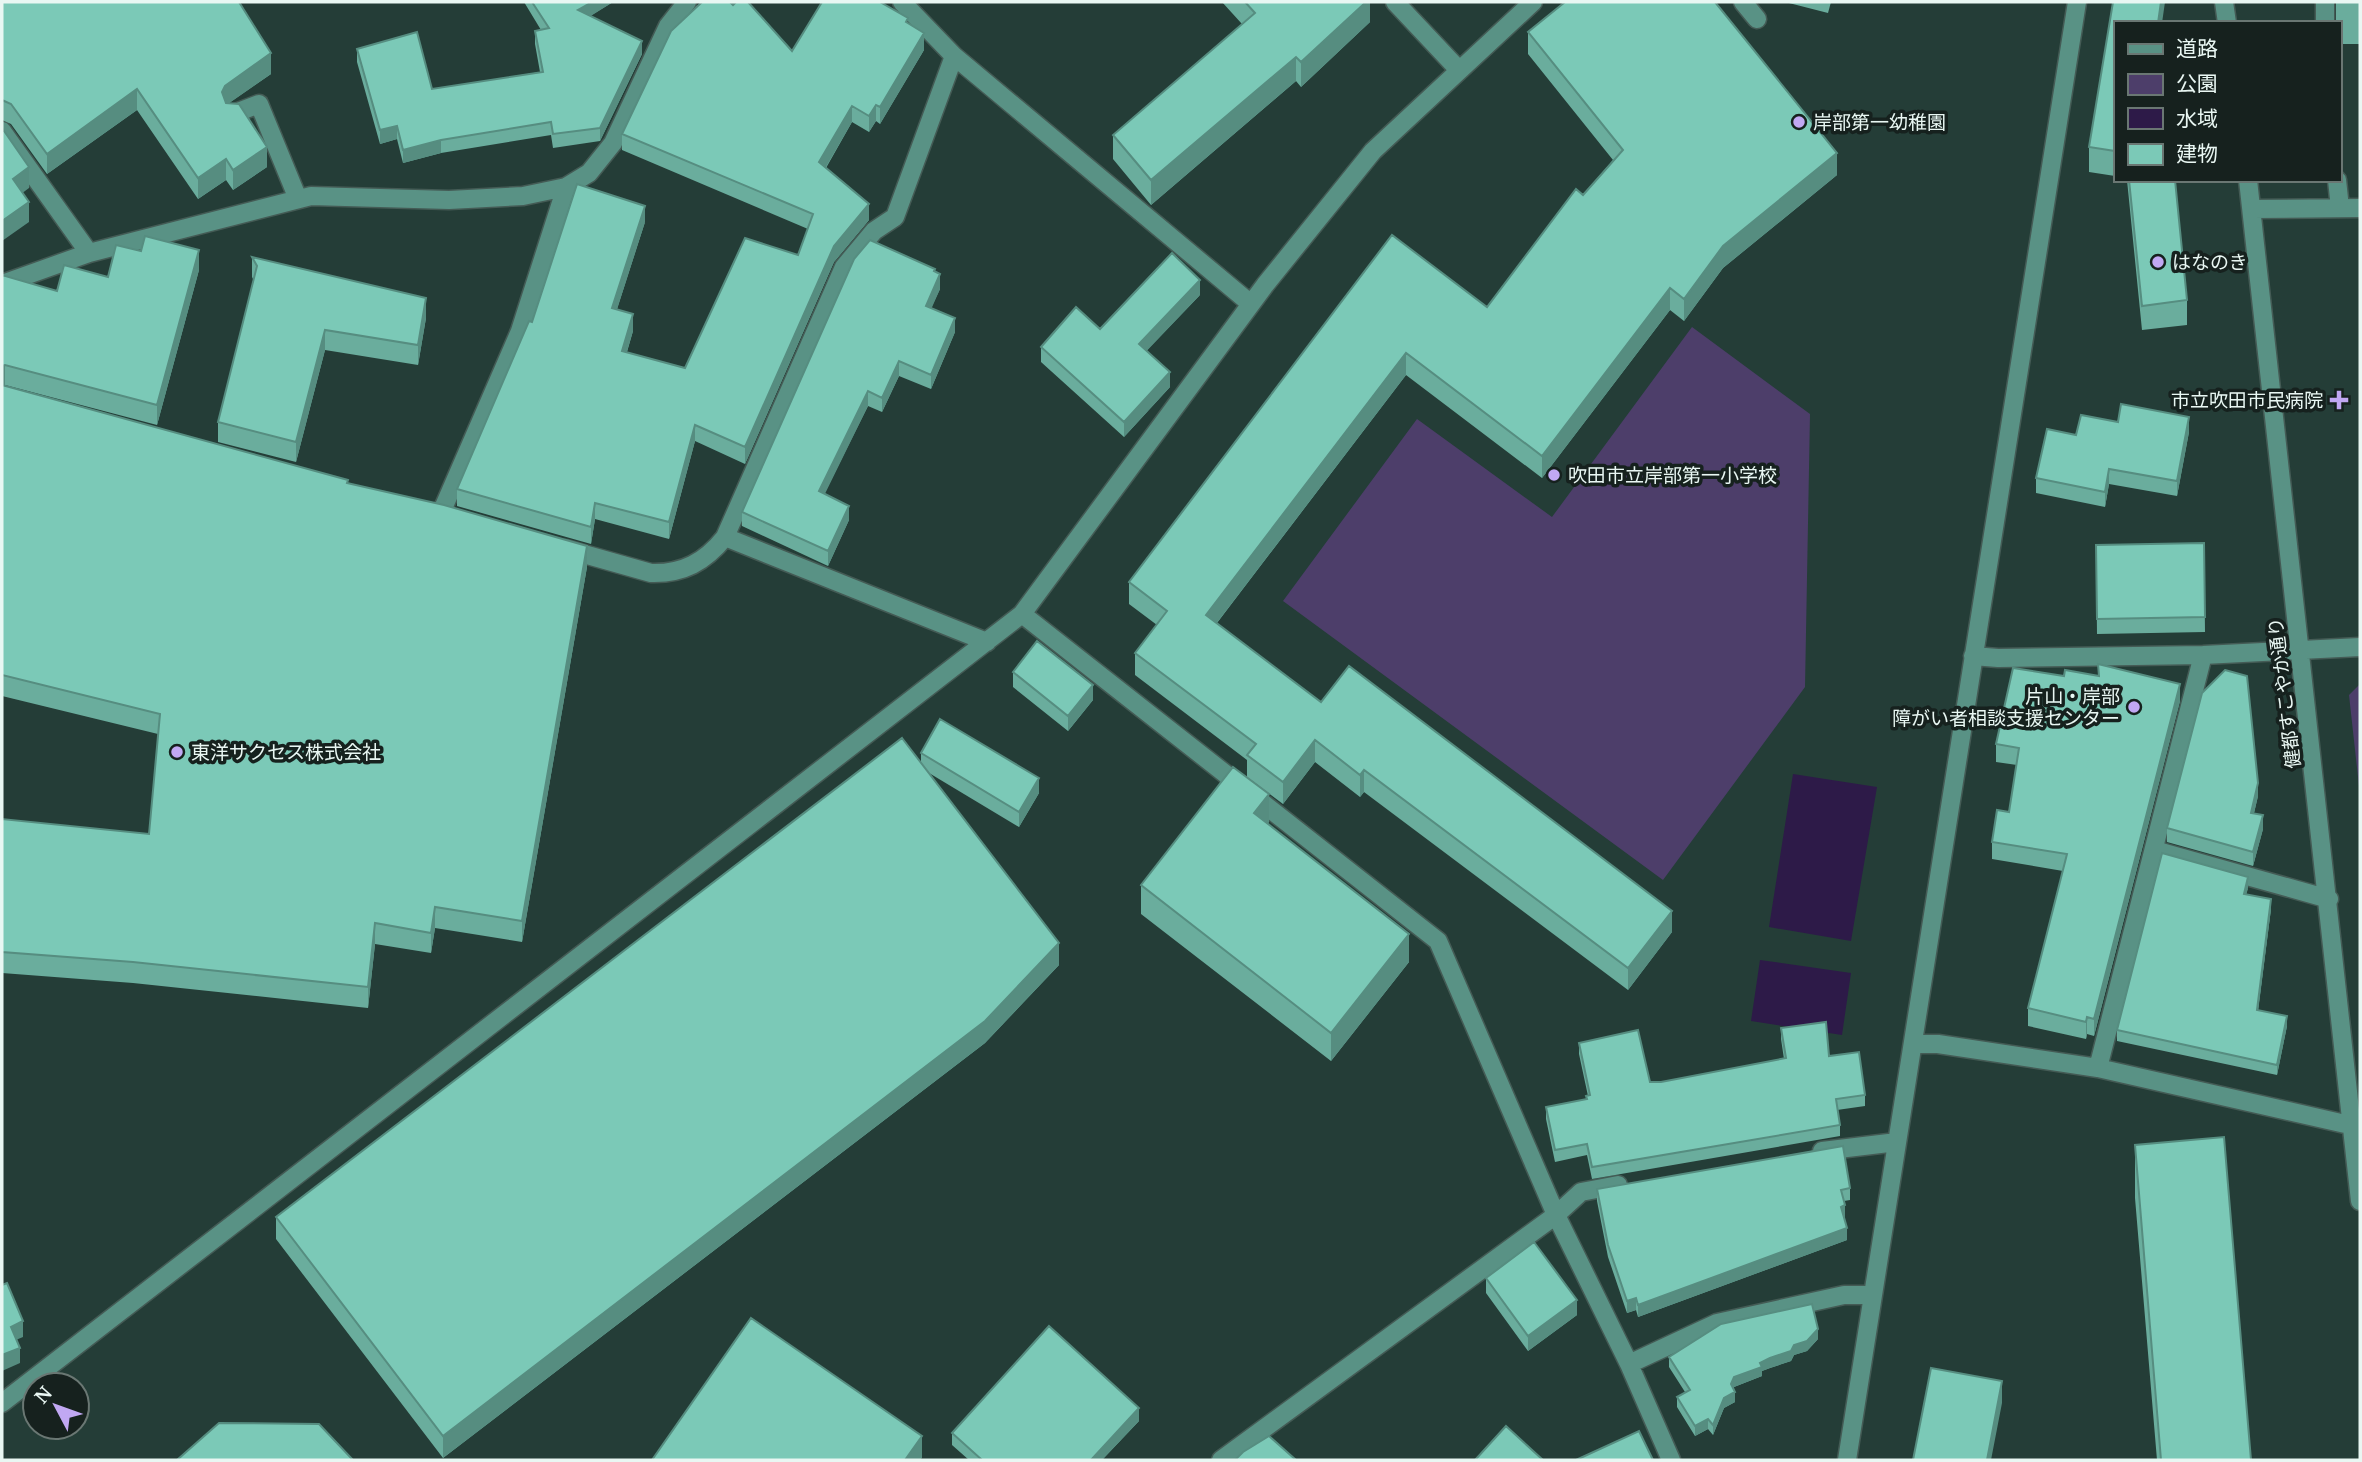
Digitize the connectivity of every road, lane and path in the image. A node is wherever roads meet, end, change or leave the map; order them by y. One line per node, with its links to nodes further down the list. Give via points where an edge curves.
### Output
1 (687, 2): 18 (street, via 668,26 613,143 589,173)
2 (902, 2): 12 (street)
3 (1395, 2): 13 (street)
4 (1532, 2): 13 (street)
5 (1743, 2): 9 (street)
6 (2077, 2): 34 (street)
7 (2224, 2): 10 (street)
8 (2325, 2): 11 (street)
9 (1757, 19)
10 (2227, 21)
11 (2325, 21)
12 (954, 56): 25 (street); 27 (street, via 895,217 874,231 844,267)
13 (1458, 69): 25 (street, via 1373,151)
14 (233, 114): 19 (street, via 259,104)
15 (2, 131): 23 (street)
16 (2248, 182): 22 (street, 健都すこやか通り)
17 (2337, 182): 20 (street)
18 (566, 187): 19 (street, via 523,196 461,199); 26 (street, via 520,331)
19 (298, 199): 23 (street)
20 (2340, 208): 21 (street); 22 (street)
21 (2360, 208)
22 (2252, 209): 32 (street, 健都すこやか通り)
23 (89, 253): 24 (street)
24 (2, 284)
25 (1251, 304): 29 (street)
26 (441, 513)
27 (725, 537): 28 (street, via 693,566 665,574); 30 (street)
28 (546, 543)
29 (1022, 614): 30 (street); 44 (street, via 1438,941)
30 (987, 642): 47 (street)
31 (2360, 647): 32 (street)
32 (2300, 650): 33 (street); 36 (street, 健都すこやか通り)
33 (2203, 655): 34 (street); 35 (street)
34 (1973, 656): 37 (street)
35 (2154, 850): 36 (street); 38 (street)
36 (2329, 899): 39 (street, 健都すこやか通り)
37 (1913, 1044): 38 (street); 40 (street)
38 (2098, 1069): 39 (street)
39 (2354, 1126): 43 (street, 健都すこやか通り)
40 (1897, 1142): 41 (street); 45 (street)
41 (1799, 1154)
42 (1636, 1182): 44 (street, via 1581,1192)
43 (2360, 1200)
44 (1556, 1215): 46 (street); 48 (street)
45 (1872, 1294): 46 (street, via 1844,1295 1717,1323); 50 (street)
46 (1629, 1364): 49 (street)
47 (2, 1403)
48 (1221, 1460)
49 (1671, 1460)
50 (1847, 1460)

